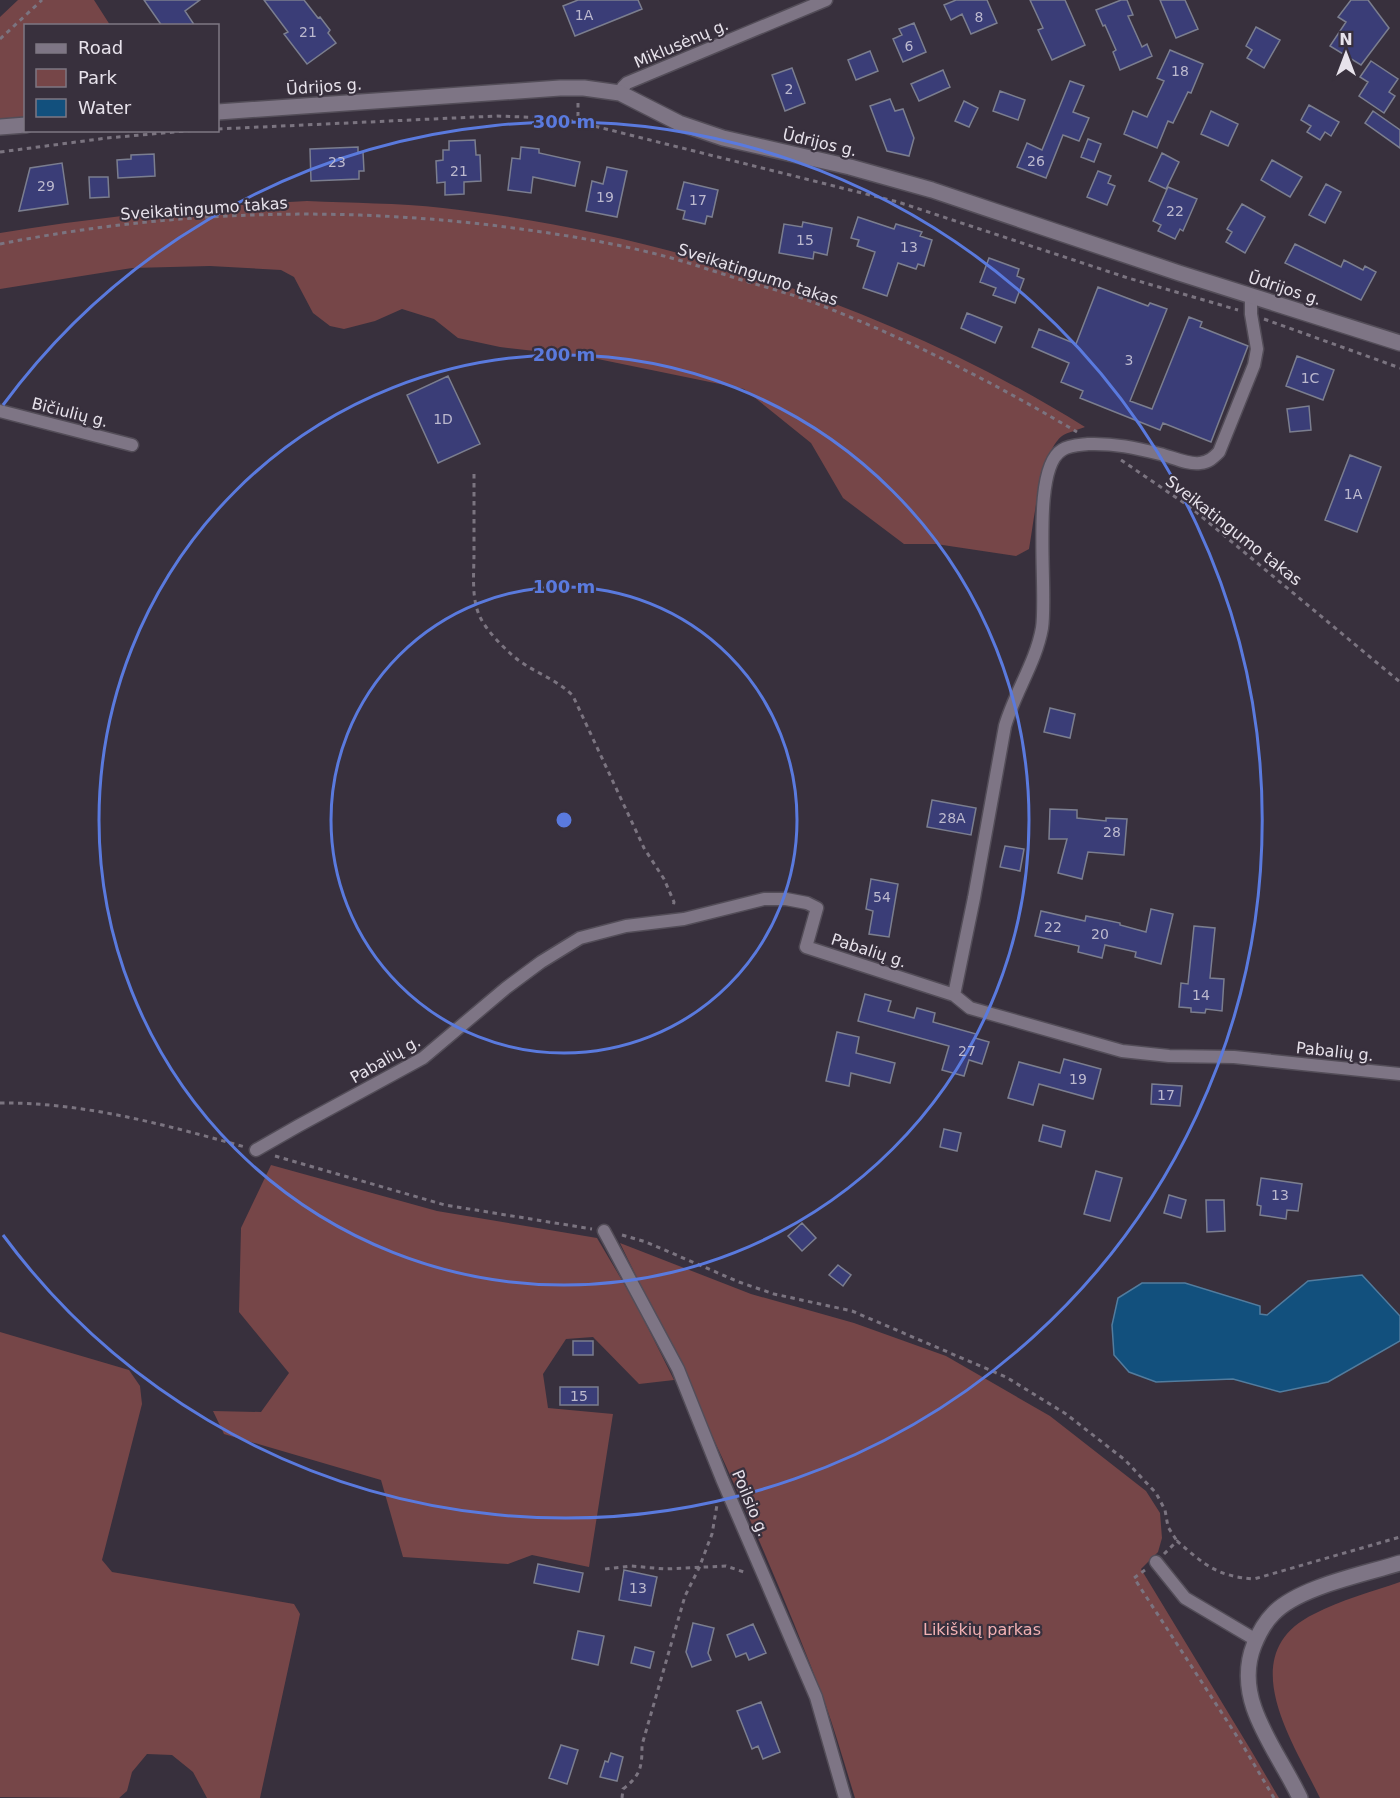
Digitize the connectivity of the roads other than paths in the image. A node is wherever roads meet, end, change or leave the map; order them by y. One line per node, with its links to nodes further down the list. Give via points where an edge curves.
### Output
1 (826, 0): 2 (street, Miklusėnų g., via 627,83)
2 (620, 93): 3 (main road, Ūdrijos g., via 577,88); 6 (main road, Ūdrijos g., via 679,123 723,138 932,190)
3 (219, 112)
4 (24, 125): 5 (main road)
5 (0, 127)
6 (1251, 296): 7 (main road, Ūdrijos g.); 10 (street, via 1257,349 1254,365 1219,452 1211,460 1198,464 1119,445 1097,444 1062,449 1053,459 1042,521 1042,626 1005,726)
7 (1400, 343)
8 (0, 411): 9 (street, Bičiulių g.)
9 (132, 445)
10 (954, 995): 11 (street, Pabalių g., via 970,1008 1122,1051 1234,1057); 12 (street, Pabalių g., via 806,948 817,908 786,898 764,898 671,920 626,926 580,938 506,988 423,1058)
11 (1400, 1074)
12 (256, 1150)
13 (604, 1231): 17 (street, Poilsio g., via 678,1369 816,1697)
14 (1156, 1562): 16 (street, via 1185,1598)
15 (1400, 1563): 16 (main road, via 1299,1596 1273,1613)
16 (1256, 1640): 18 (main road, via 1250,1655 1249,1692)
17 (845, 1798)
18 (1300, 1798)

